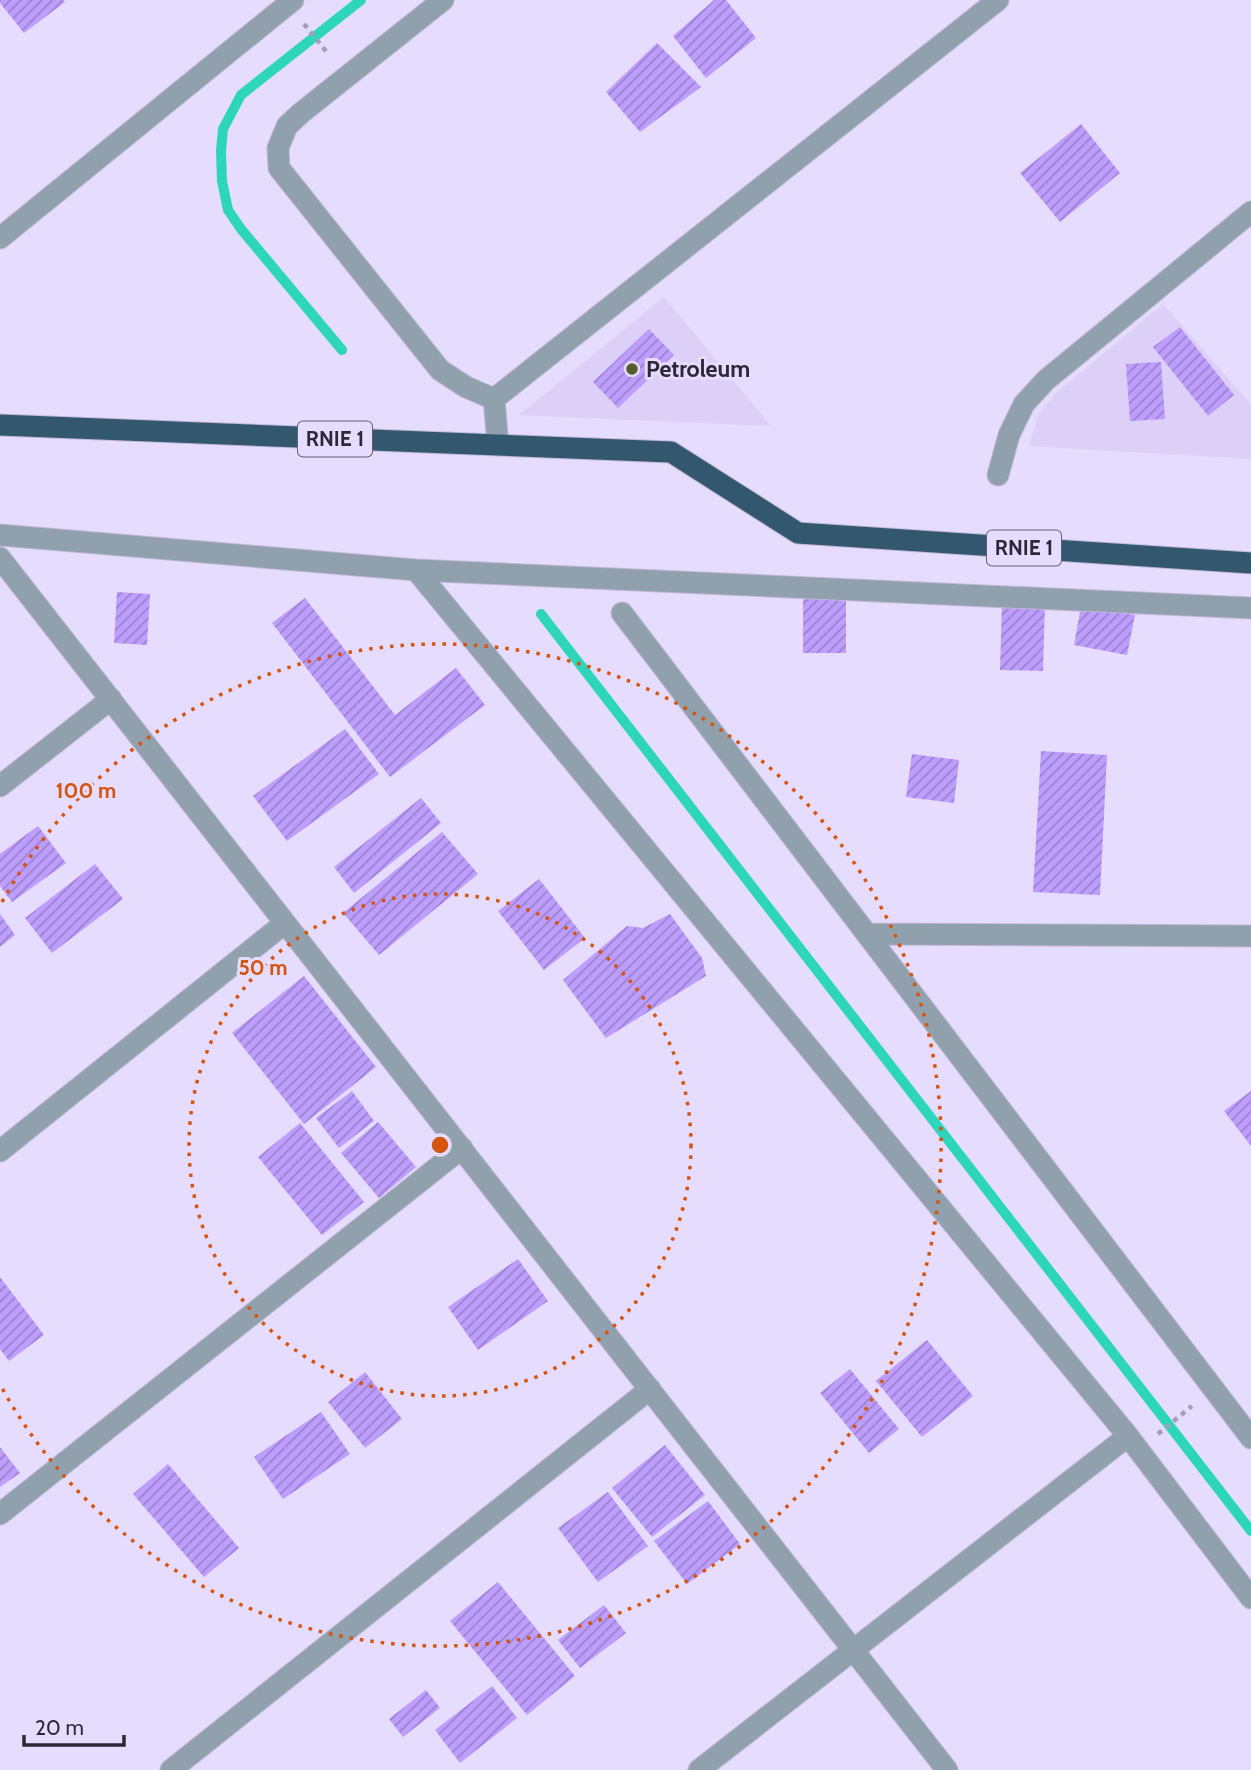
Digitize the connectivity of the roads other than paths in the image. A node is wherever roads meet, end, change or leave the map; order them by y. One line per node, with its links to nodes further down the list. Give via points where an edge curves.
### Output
1 (443, 0): 6 (street, via 287,127 278,148 279,167 440,370)
2 (998, 0): 6 (street)
3 (297, 10): 5 (street)
4 (1251, 212): 9 (street, via 1046,380 1024,404)
5 (0, 238)
6 (494, 399): 8 (street)
7 (0, 425): 8 (highway, RNIE 1)
8 (498, 445): 12 (highway, RNIE 1, via 671,452 798,533)
9 (998, 475)
10 (0, 535): 13 (street)
11 (0, 558): 16 (street)
12 (1251, 563)
13 (416, 570): 14 (street); 24 (street)
14 (1251, 608)
15 (622, 613): 19 (street)
16 (111, 699): 17 (street); 18 (street)
17 (0, 786)
18 (285, 923): 21 (street); 22 (street)
19 (867, 934): 20 (street); 25 (street)
20 (1251, 936)
21 (462, 1148): 23 (street); 26 (street)
22 (0, 1151)
23 (650, 1389): 28 (street); 29 (street)
24 (1128, 1436): 27 (street); 28 (street)
25 (1251, 1438)
26 (0, 1514)
27 (1251, 1598)
28 (853, 1650): 30 (street); 31 (street)
29 (171, 1770)
30 (699, 1770)
31 (947, 1770)

